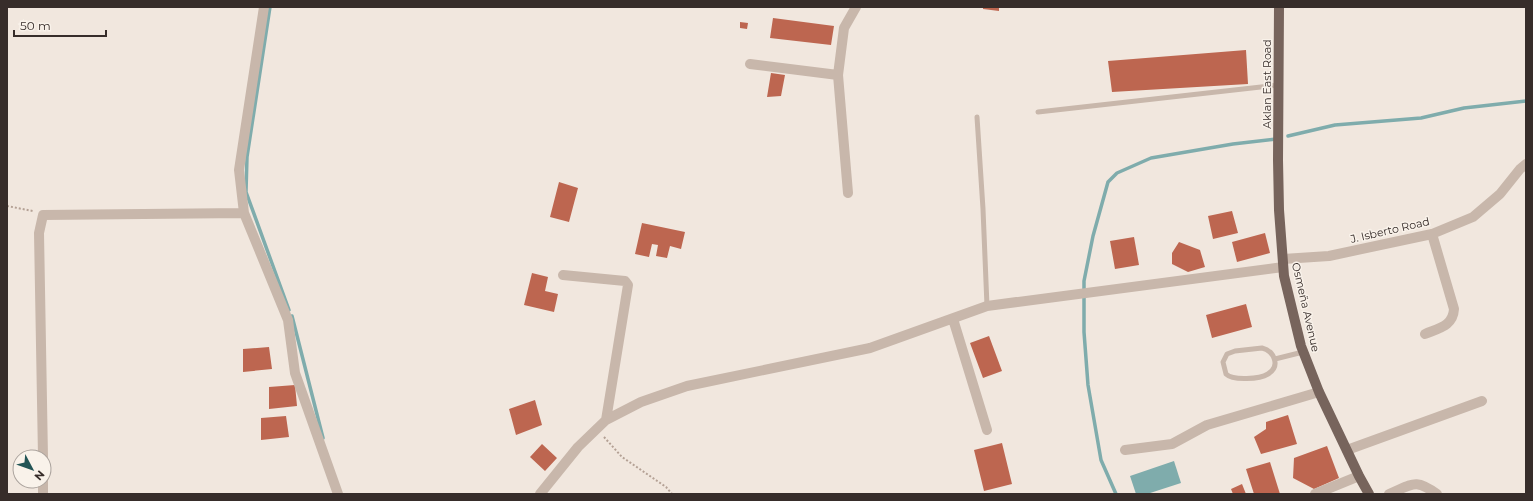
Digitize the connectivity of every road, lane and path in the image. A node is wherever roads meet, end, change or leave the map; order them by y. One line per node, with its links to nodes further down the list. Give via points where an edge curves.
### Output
1 (264, 7): 13 (street, via 239,170)
2 (856, 7): 5 (street, via 844,28)
3 (1279, 7): 6 (main road, Aklan East Road)
4 (750, 64): 5 (street)
5 (838, 74): 11 (street)
6 (1279, 85): 7 (lane); 9 (main road, Aklan East Road)
7 (1038, 112)
8 (977, 117): 18 (lane)
9 (1278, 160): 16 (main road, Osmeña Avenue)
10 (1526, 164): 15 (street, J. Isberto Road, via 1500,194 1473,217)
11 (848, 193)
12 (7, 206): 14 (path, via 29,209)
13 (244, 213): 14 (street); 32 (street, via 288,320 295,373)
14 (43, 215): 28 (street, via 39,233)
15 (1432, 234): 16 (street, J. Isberto Road); 20 (street, via 1454,316 1449,324)
16 (1283, 263): 18 (street, J. Isberto Road); 21 (main road, Osmeña Avenue)
17 (563, 275): 25 (street, via 625,281 628,286)
18 (986, 306): 19 (street, J. Isberto Road)
19 (953, 319): 25 (street, J. Isberto Road, via 870,348 687,386 641,402); 27 (street)
20 (1425, 334)
21 (1303, 352): 22 (lane); 23 (main road, Osmeña Avenue)
22 (1275, 359): 22 (lane, via 1273,368 1267,374 1236,379 1226,374 1223,362 1230,352 1262,348 1270,351)
23 (1319, 392): 29 (street, via 1207,425 1172,444); 30 (main road, Osmeña Avenue)
24 (1482, 401): 30 (street)
25 (606, 420): 26 (street, J. Isberto Road)
26 (597, 428): 33 (street, J. Isberto Road); 34 (path, via 622,457 666,487)
27 (987, 430)
28 (43, 449)
29 (1125, 450)
30 (1347, 450): 31 (main road, Osmeña Avenue)
31 (1358, 476): 35 (street); 36 (main road, Osmeña Avenue)
32 (338, 494)
33 (540, 494)
34 (672, 494)
35 (1315, 494)
36 (1369, 494)
37 (1389, 494): 38 (street, via 1415,484 1424,484)
38 (1437, 494)

